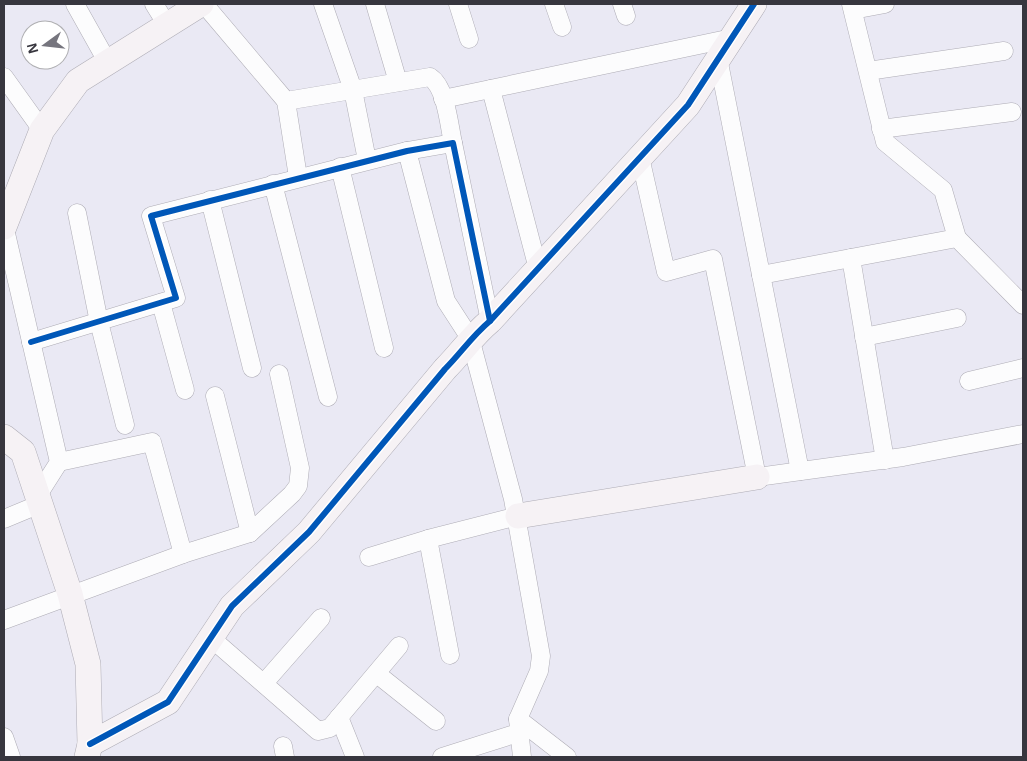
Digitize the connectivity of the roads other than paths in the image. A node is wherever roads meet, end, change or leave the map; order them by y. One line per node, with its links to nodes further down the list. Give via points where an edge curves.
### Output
1 (74, 4): 16 (street)
2 (154, 4): 11 (street)
3 (202, 4): 11 (street); 23 (street)
4 (323, 4): 21 (street)
5 (375, 4): 19 (street)
6 (458, 4): 13 (street)
7 (554, 4): 12 (street)
8 (754, 4): 14 (street)
9 (885, 4): 10 (street)
10 (852, 7): 17 (street)
11 (167, 25): 16 (street)
12 (562, 27)
13 (469, 40)
14 (725, 48): 20 (street); 29 (street, via 688,105); 40 (street)
15 (1004, 51): 17 (street)
16 (108, 63): 26 (street, via 78,81)
17 (868, 70): 25 (street)
18 (4, 77): 26 (street)
19 (398, 82): 21 (street); 22 (street, via 430,77 436,81)
20 (491, 89): 22 (street); 39 (street)
21 (353, 90): 23 (street); 30 (street)
22 (443, 99): 27 (street)
23 (286, 101): 32 (street)
24 (1012, 112): 25 (street)
25 (881, 129): 37 (street, via 885,142 942,190)
26 (42, 130): 36 (street)
27 (453, 143): 28 (street); 44 (street)
28 (407, 151): 30 (street); 47 (street, via 446,301)
29 (640, 157): 39 (street); 63 (street, via 666,272 713,259)
30 (367, 160): 31 (street)
31 (340, 167): 32 (street); 49 (street)
32 (298, 177): 33 (street)
33 (273, 184): 34 (street); 56 (street)
34 (210, 200): 41 (street, via 150,216 176,298); 50 (street)
35 (77, 213): 45 (street)
36 (4, 226): 48 (street)
37 (957, 238): 38 (street); 42 (street)
38 (851, 258): 40 (street); 46 (street)
39 (538, 269): 44 (street)
40 (761, 275): 62 (street)
41 (161, 303): 45 (street); 54 (street)
42 (1023, 305)
43 (957, 318): 46 (street)
44 (490, 321): 47 (street)
45 (99, 322): 48 (street); 57 (street)
46 (864, 337): 60 (street)
47 (470, 338): 65 (street); 74 (street, via 309,532 232,606)
48 (31, 342): 61 (street)
49 (384, 348)
50 (252, 368)
51 (1023, 368): 53 (street)
52 (279, 374): 67 (street, via 300,478 292,494)
53 (969, 381)
54 (185, 390)
55 (215, 396): 67 (street)
56 (328, 397)
57 (125, 425)
58 (1023, 434): 60 (street)
59 (4, 437): 64 (street, via 24,452)
60 (885, 460): 62 (street)
61 (58, 462): 64 (street); 69 (street, via 152,442)
62 (800, 471): 63 (street)
63 (757, 476): 65 (street)
64 (39, 500): 66 (street); 71 (street)
65 (518, 516): 68 (street); 81 (street, via 541,656 539,671)
66 (4, 519)
67 (250, 533): 69 (street)
68 (428, 539): 70 (street); 76 (street)
69 (183, 554): 71 (street)
70 (369, 557)
71 (70, 594): 73 (street); 83 (street, via 88,664)
72 (320, 618): 78 (street)
73 (4, 620)
74 (211, 638): 78 (street); 83 (street, via 168,702)
75 (399, 646): 77 (street)
76 (450, 655)
77 (377, 674): 79 (street); 80 (street)
78 (264, 683): 79 (street, via 318,731 330,728)
79 (340, 718): 85 (street)
80 (436, 721)
81 (518, 726): 86 (street); 87 (street); 88 (street)
82 (4, 737): 84 (street)
83 (89, 751)
84 (11, 757)
85 (355, 757)
86 (442, 757)
87 (522, 757)
88 (566, 757)

